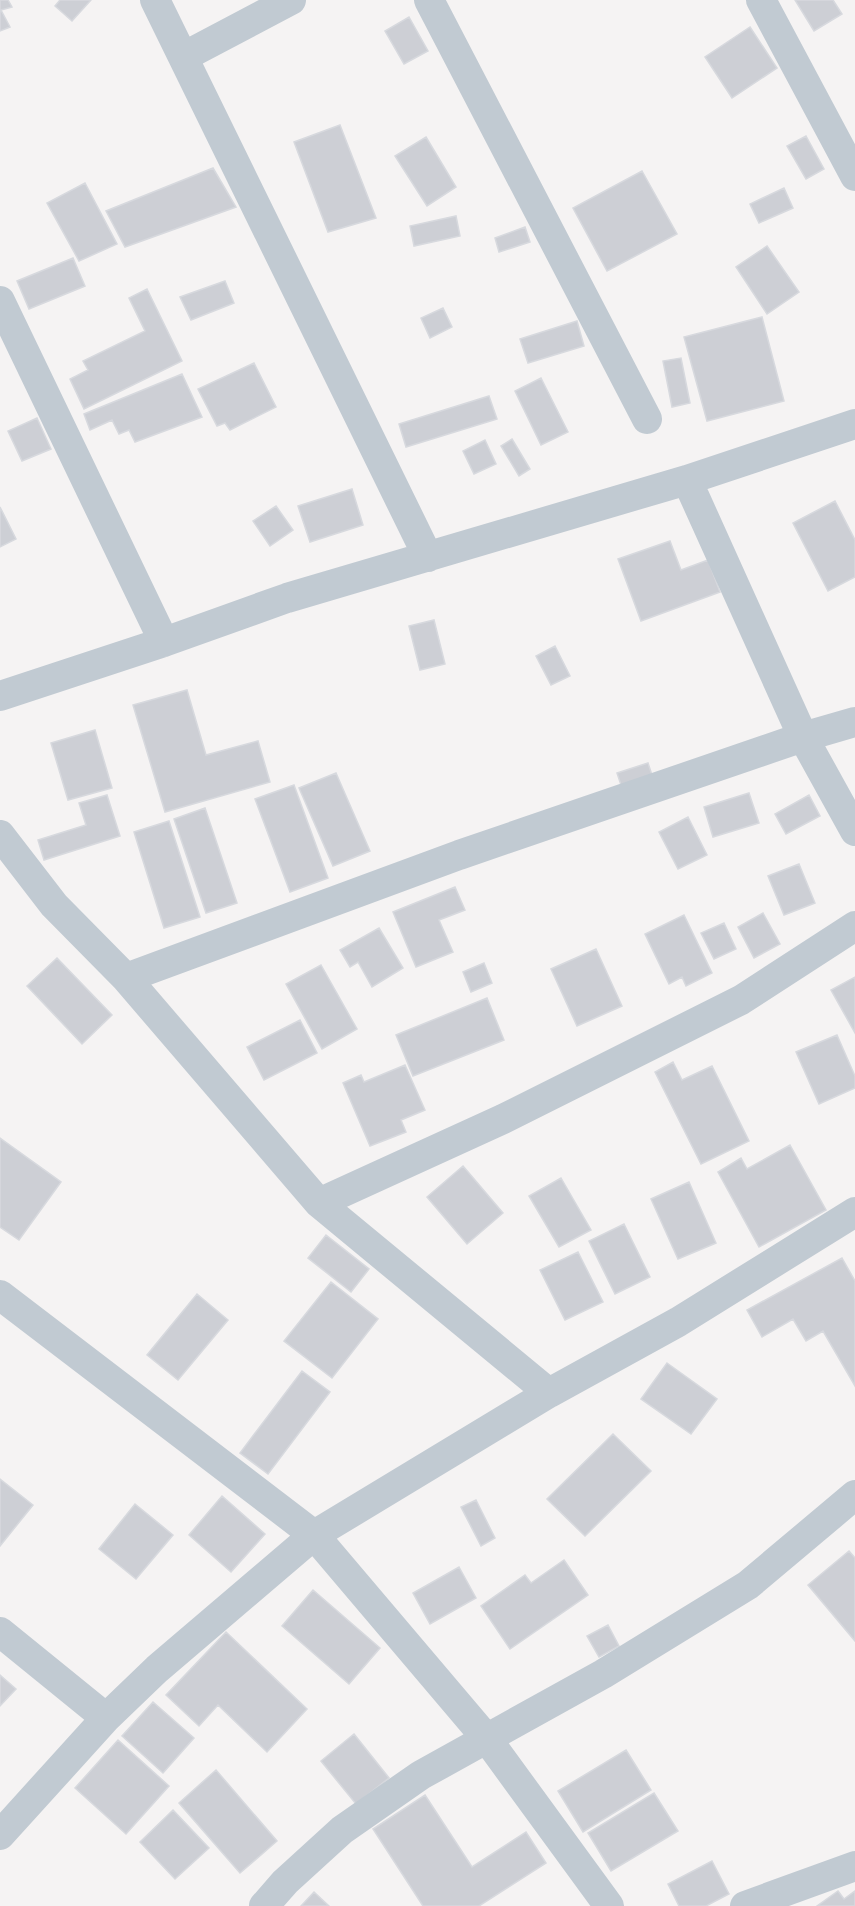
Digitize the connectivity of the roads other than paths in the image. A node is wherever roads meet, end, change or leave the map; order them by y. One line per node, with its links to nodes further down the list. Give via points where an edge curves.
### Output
1 (155, 0): 5 (street)
2 (291, 0): 5 (street)
3 (429, 0): 8 (street)
4 (761, 0): 6 (street)
5 (183, 57): 11 (street)
6 (855, 176)
7 (0, 301): 12 (street)
8 (647, 419)
9 (855, 424): 10 (street)
10 (687, 480): 11 (street); 15 (street)
11 (429, 557): 12 (street, via 287,598)
12 (164, 642): 13 (street)
13 (0, 696)
14 (855, 722): 15 (street)
15 (803, 737): 16 (street); 19 (street, via 459,855)
16 (855, 831)
17 (0, 835): 19 (street, via 54,905)
18 (855, 926): 20 (street, via 741,1000 503,1119)
19 (126, 978): 20 (street)
20 (319, 1203): 23 (street)
21 (855, 1212): 23 (street, via 678,1322)
22 (0, 1295): 25 (street)
23 (549, 1393): 25 (street)
24 (855, 1495): 28 (street, via 748,1585)
25 (314, 1535): 27 (street, via 157,1669); 28 (street)
26 (0, 1632): 27 (street)
27 (106, 1718): 29 (street)
28 (487, 1739): 31 (street, via 421,1775 342,1830); 32 (street)
29 (0, 1835)
30 (855, 1866): 33 (street)
31 (264, 1906)
32 (609, 1906)
33 (745, 1906)

